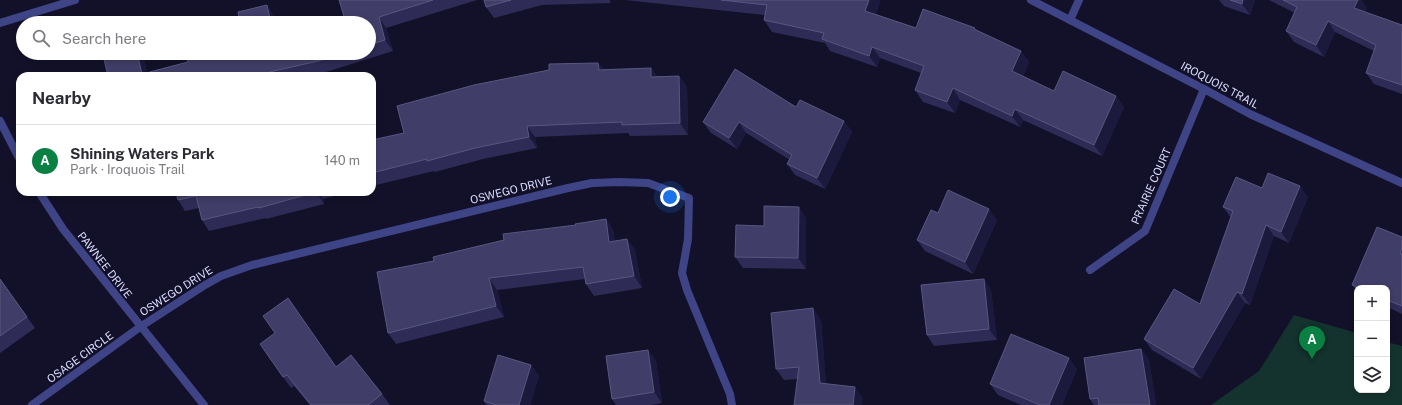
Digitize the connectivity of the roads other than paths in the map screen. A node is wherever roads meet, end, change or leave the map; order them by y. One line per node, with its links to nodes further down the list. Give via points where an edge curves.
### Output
1 (75, 0): 4 (street)
2 (1031, 0): 6 (street, IROQUOIS TRAIL)
3 (1079, 0): 6 (street)
4 (23, 16)
5 (16, 18): 7 (street)
6 (1070, 20): 8 (street, IROQUOIS TRAIL)
7 (0, 23)
8 (1204, 89): 11 (street, IROQUOIS TRAIL, via 1250,114); 13 (street, PRAIRIE COURT, via 1145,230)
9 (0, 120): 10 (street)
10 (16, 152)
11 (1402, 183)
12 (42, 196): 14 (street, PAWNEE DRIVE, via 63,229)
13 (1090, 270)
14 (140, 327): 15 (street, OSAGE CIRCLE); 16 (street, PAWNEE DRIVE); 17 (street, OSWEGO DRIVE, via 221,276 252,265 592,183 648,183 689,198 688,238 682,273 730,394)
15 (32, 405)
16 (204, 405)
17 (732, 405)

